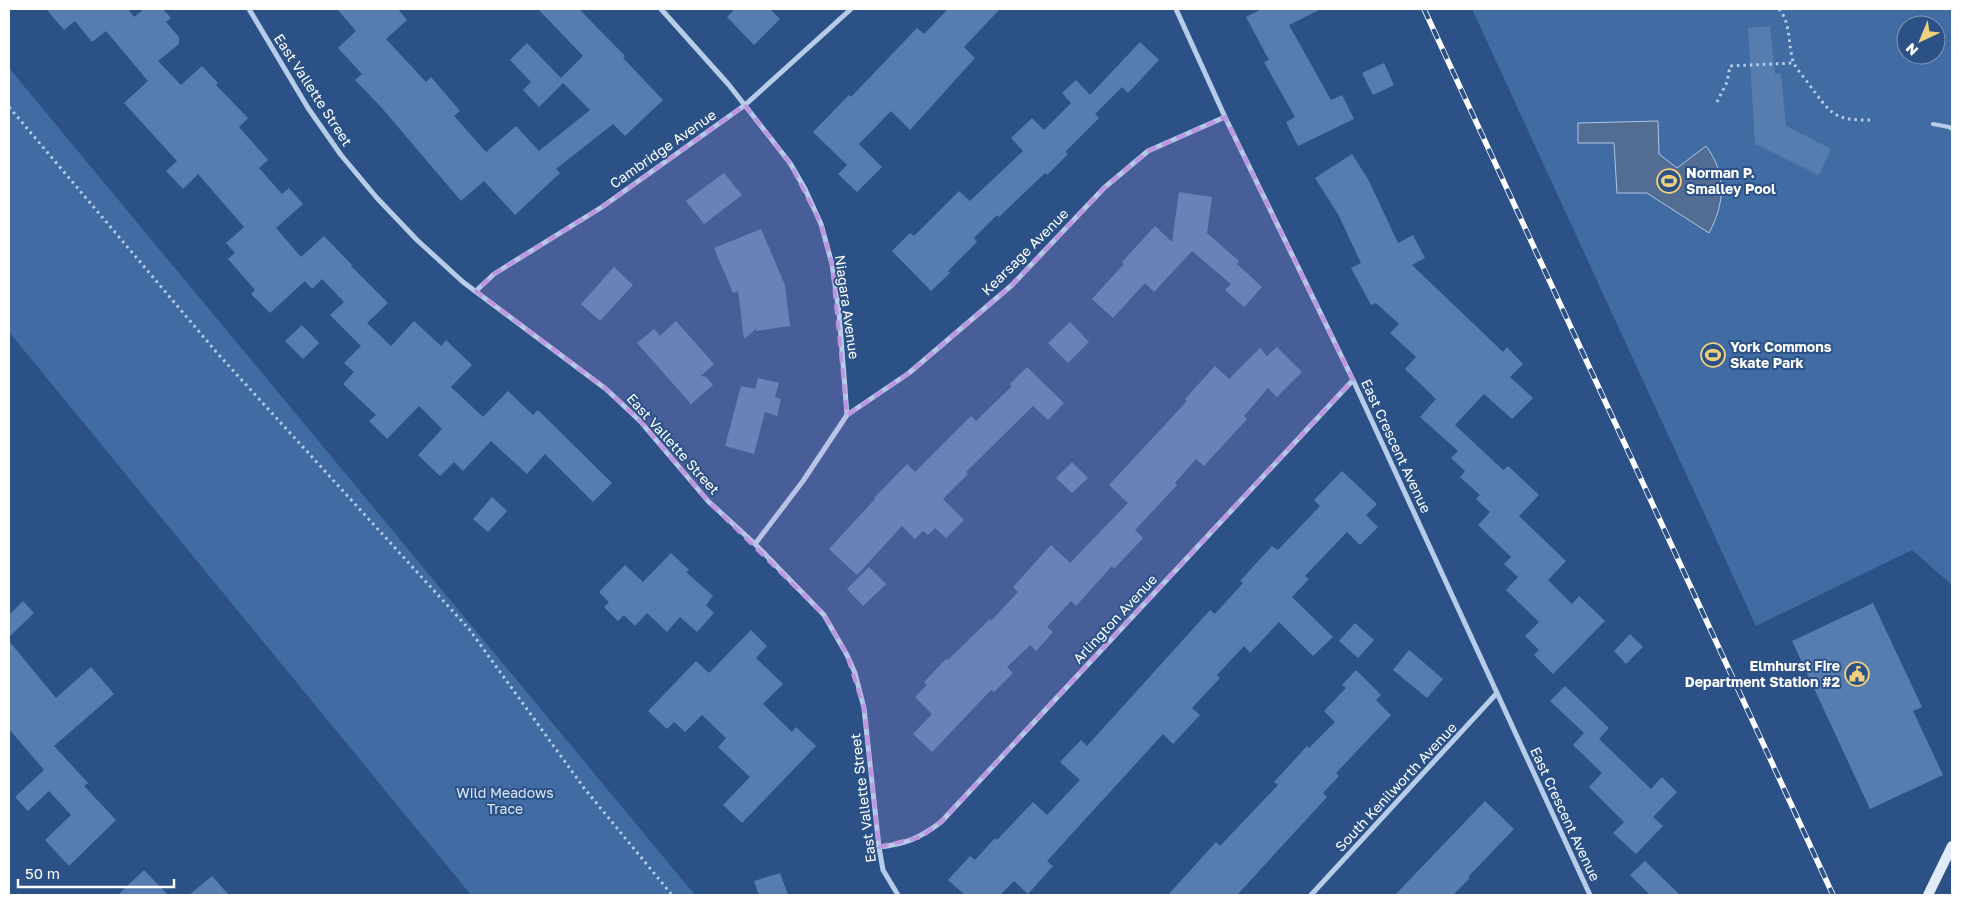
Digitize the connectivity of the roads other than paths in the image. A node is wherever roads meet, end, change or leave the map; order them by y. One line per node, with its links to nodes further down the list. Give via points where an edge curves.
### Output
1 (249, 9): 9 (street, East Vallette Street, via 308,108 341,155 416,240)
2 (661, 9): 5 (street, Niagara Avenue)
3 (851, 9): 5 (street, Cambridge Avenue)
4 (1176, 9): 6 (street, East Crescent Avenue)
5 (745, 105): 9 (street, Cambridge Avenue, via 602,207 494,274); 11 (street, Niagara Avenue, via 790,163 821,224 832,264 839,312)
6 (1225, 116): 10 (street, East Crescent Avenue); 11 (street, Kearsage Avenue, via 1148,151 1104,188 1012,285 909,373)
7 (1934, 124): 8 (lane)
8 (1952, 129)
9 (476, 291): 12 (street, East Vallette Street, via 606,389 640,421 708,501)
10 (1353, 380): 13 (street, East Crescent Avenue); 15 (street, Arlington Avenue, via 942,822 921,837)
11 (847, 415): 12 (street)
12 (755, 544): 15 (street, East Vallette Street, via 824,615 847,654 864,708)
13 (1497, 693): 17 (street, South Kenilworth Avenue); 18 (street, East Crescent Avenue)
14 (1952, 846): 19 (main road)
15 (879, 847): 16 (street, East Vallette Street, via 883,870)
16 (898, 895)
17 (1311, 895)
18 (1590, 895)
19 (1928, 895)

